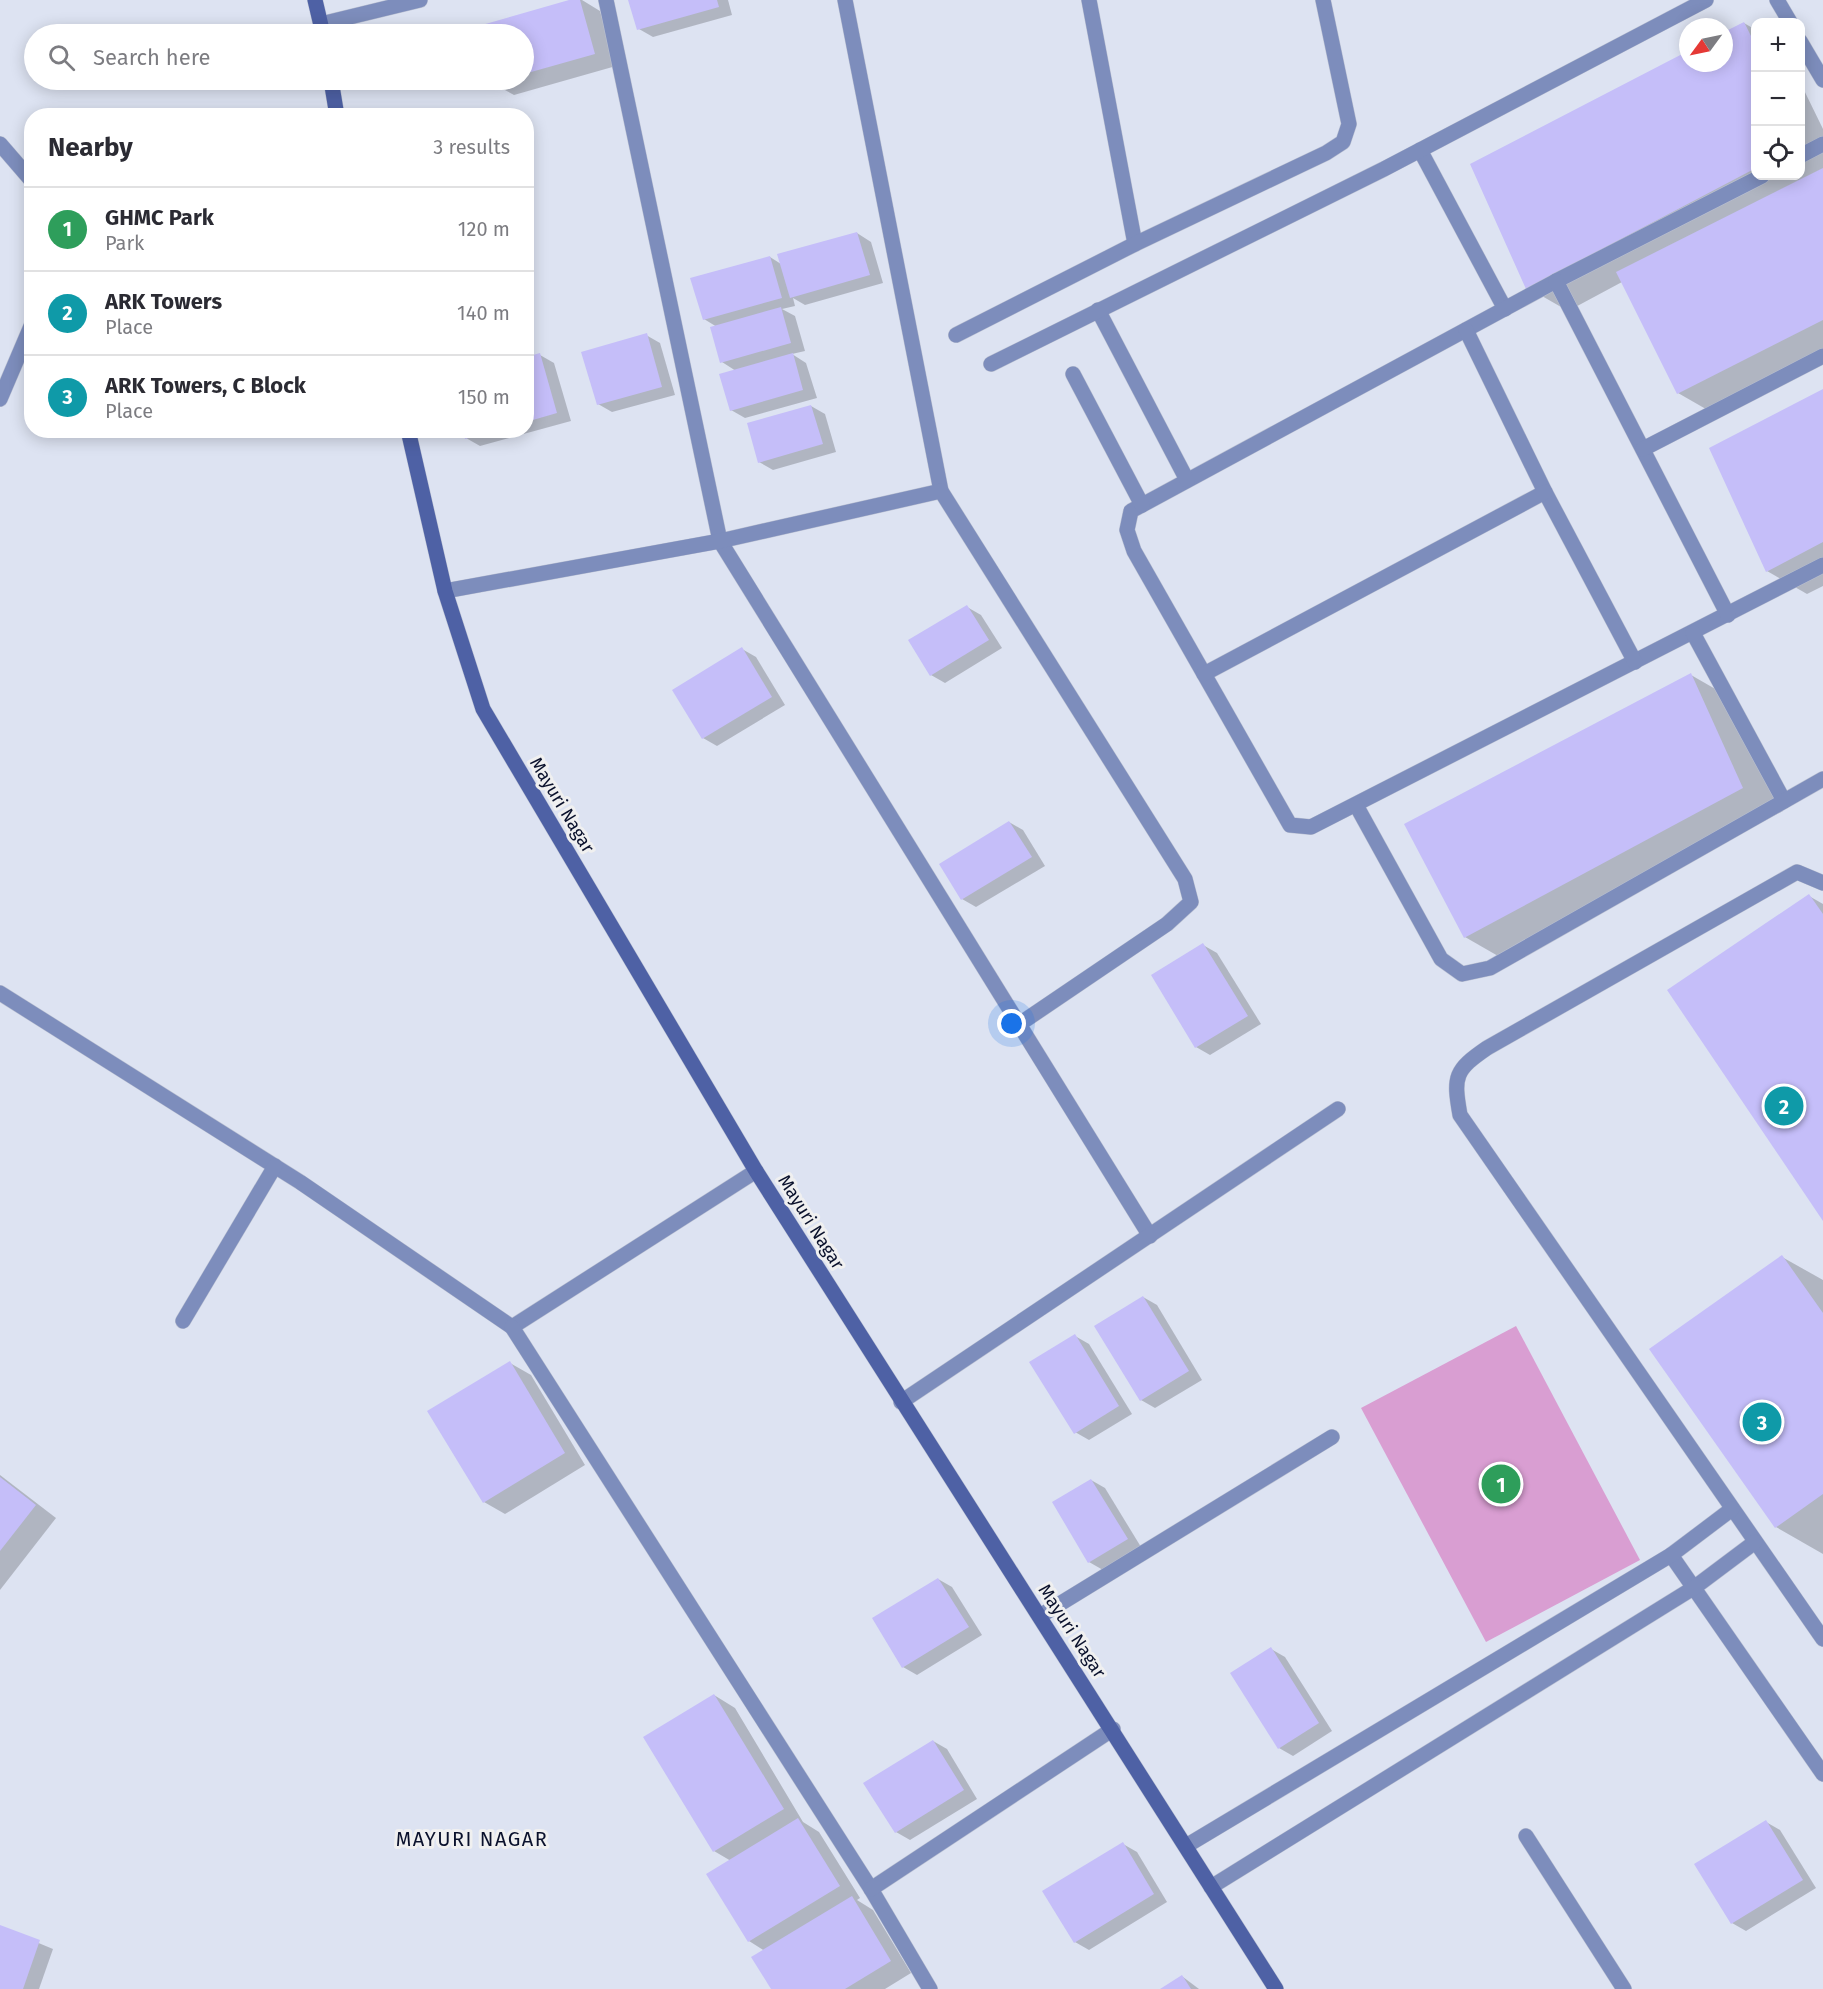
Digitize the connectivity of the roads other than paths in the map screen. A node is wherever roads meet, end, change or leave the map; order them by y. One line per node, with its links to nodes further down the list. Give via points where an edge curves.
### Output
1 (315, 0): 10 (street)
2 (420, 0): 11 (street)
3 (606, 0): 40 (street)
4 (845, 0): 37 (street)
5 (1089, 0): 22 (street)
6 (1323, 0): 22 (street, via 1349,124 1343,142)
7 (1706, 0): 18 (street)
8 (1777, 0): 9 (street)
9 (1788, 18)
10 (321, 24)
11 (339, 24)
12 (1805, 49): 13 (street)
13 (1823, 80)
14 (333, 90): 15 (street)
15 (336, 108)
16 (0, 144): 20 (street)
17 (1823, 144): 19 (street)
18 (1420, 150): 24 (street); 25 (street)
19 (1805, 153)
20 (24, 172)
21 (1754, 180): 23 (street)
22 (1135, 244): 27 (street)
23 (1556, 281): 24 (street); 35 (street)
24 (1505, 309): 26 (street)
25 (1098, 310): 30 (street); 36 (street)
26 (1466, 330): 36 (street); 38 (street)
27 (956, 334)
28 (24, 339): 32 (street)
29 (1823, 356): 35 (street)
30 (991, 364)
31 (1073, 374): 39 (street)
32 (3, 380): 33 (street)
33 (0, 399)
34 (410, 438): 42 (street, Mayuri Nagar)
35 (1643, 450): 43 (street)
36 (1188, 480): 39 (street)
37 (941, 491): 40 (street); 52 (street, via 1185,879 1191,902 1167,924)
38 (1545, 492): 45 (street); 46 (street)
39 (1142, 505): 46 (street, via 1131,511 1127,530 1134,551)
40 (720, 541): 42 (street); 52 (street)
41 (1823, 565): 43 (street)
42 (445, 591): 55 (street, Mayuri Nagar, via 483,709)
43 (1728, 615): 44 (street)
44 (1693, 633): 45 (street); 48 (street)
45 (1635, 662): 49 (street)
46 (1204, 674): 49 (street, via 1290,825 1311,827)
47 (1823, 779): 48 (street)
48 (1784, 801): 49 (street, via 1491,968 1462,974 1441,958)
49 (1356, 805)
50 (1823, 883): 61 (street, via 1797,872 1487,1048 1464,1064 1455,1087 1460,1115)
51 (0, 993): 54 (street)
52 (1018, 1025): 56 (street)
53 (1338, 1109): 56 (street)
54 (275, 1166): 57 (street); 58 (street)
55 (756, 1171): 58 (street); 59 (street, Mayuri Nagar)
56 (1150, 1236): 59 (street)
57 (183, 1321)
58 (512, 1327): 72 (street)
59 (901, 1402): 65 (street, Mayuri Nagar)
60 (1332, 1437): 65 (street)
61 (1732, 1509): 62 (street); 63 (street)
62 (1755, 1542): 64 (street); 66 (street)
63 (1671, 1555): 64 (street); 70 (street)
64 (1695, 1587): 68 (street); 71 (street)
65 (1040, 1616): 67 (street, Mayuri Nagar)
66 (1823, 1639)
67 (1113, 1730): 70 (street, Mayuri Nagar); 72 (street)
68 (1823, 1774)
69 (1526, 1836): 75 (street)
70 (1186, 1846): 71 (street, Mayuri Nagar)
71 (1211, 1887): 74 (street, Mayuri Nagar)
72 (871, 1889): 73 (street)
73 (930, 1989)
74 (1276, 1989)
75 (1624, 1989)

